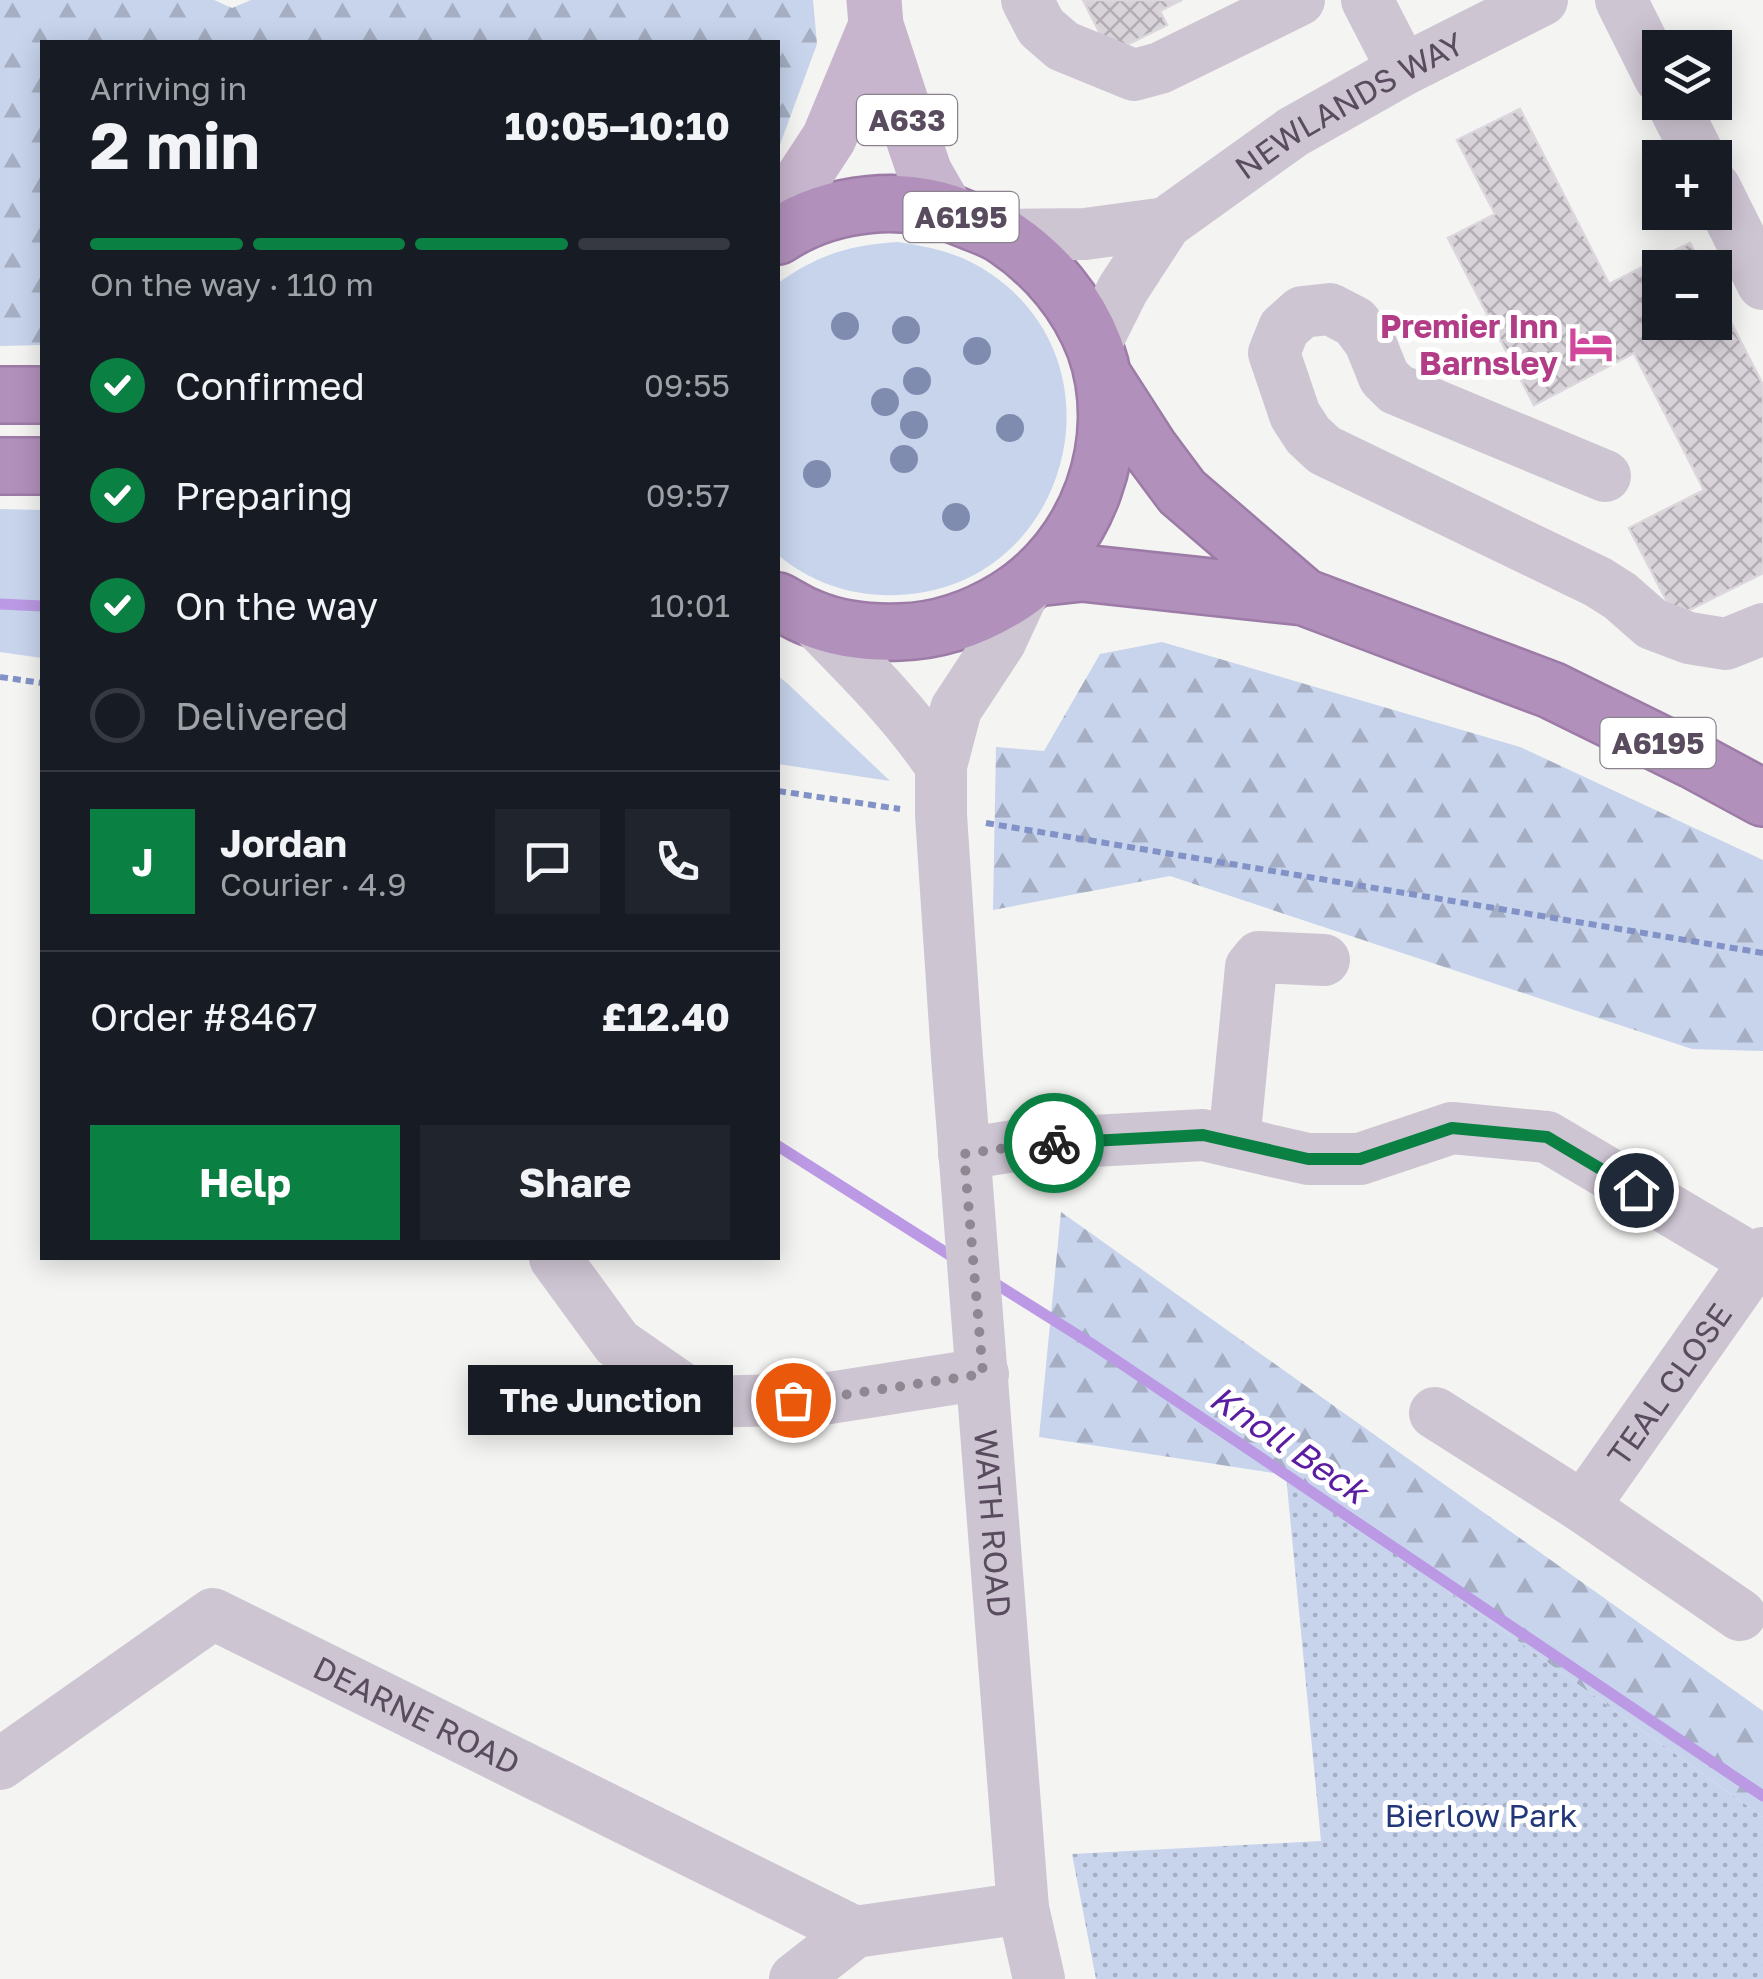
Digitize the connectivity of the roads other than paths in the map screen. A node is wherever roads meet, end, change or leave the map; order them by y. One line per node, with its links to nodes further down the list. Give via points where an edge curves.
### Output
1 (1027, 0): 2 (street, via 1041,27 1063,46 1134,75)
2 (1299, 0)
3 (1367, 0): 8 (street)
4 (1542, 0): 8 (street, NEWLANDS WAY)
5 (1621, 0): 7 (street)
6 (875, 13): 9 (main road, A633, via 925,172); 10 (main road, A633, via 829,138)
7 (1642, 42)
8 (1403, 70): 12 (street, NEWLANDS WAY, via 1293,132)
9 (947, 211): 13 (highway, A6195, via 896,203 844,208); 14 (highway, A6195)
10 (780, 213)
11 (1732, 216): 15 (street)
12 (1166, 222): 14 (street, via 1085,234); 16 (street, via 1124,289)
13 (780, 235)
14 (1004, 235): 16 (highway, A6195, via 1073,304)
15 (1758, 259)
16 (1098, 361): 22 (highway, A6195, via 1106,419 1102,463 1066,544); 23 (highway, A6195, via 1182,492)
17 (0, 395): 18 (highway)
18 (40, 395)
19 (0, 466): 20 (highway)
20 (40, 466)
21 (1604, 476): 25 (street, via 1396,389 1355,322 1330,308 1302,312 1284,328 1274,353 1284,384 1295,415 1324,450 1598,582 1652,624 1726,644)
22 (1031, 582): 23 (highway, A6195, via 1082,573); 24 (highway, A6195, via 978,616 924,632 867,633); 26 (street, via 956,709)
23 (1304, 597): 27 (highway, A6195, via 1550,690)
24 (795, 610): 26 (street, via 917,731)
25 (1763, 629)
26 (941, 791): 30 (street, WATH ROAD)
27 (1763, 798)
28 (1324, 960): 29 (street, via 1259,957 1251,966)
29 (1234, 1142): 30 (street, via 1203,1135); 31 (street, via 1308,1159 1360,1159 1452,1128 1547,1137)
30 (964, 1154): 33 (street, WATH ROAD)
31 (1759, 1257): 35 (street, TEAL CLOSE)
32 (556, 1260): 33 (street, via 618,1343 702,1402 823,1398)
33 (983, 1374): 38 (street, WATH ROAD)
34 (1435, 1413): 35 (street)
35 (1583, 1507): 36 (street)
36 (1740, 1615)
37 (0, 1764): 39 (street, DEARNE ROAD, via 213,1614)
38 (1023, 1908): 39 (street); 41 (street, WATH ROAD)
39 (855, 1932): 40 (street)
40 (796, 1979)
41 (1039, 1979)

